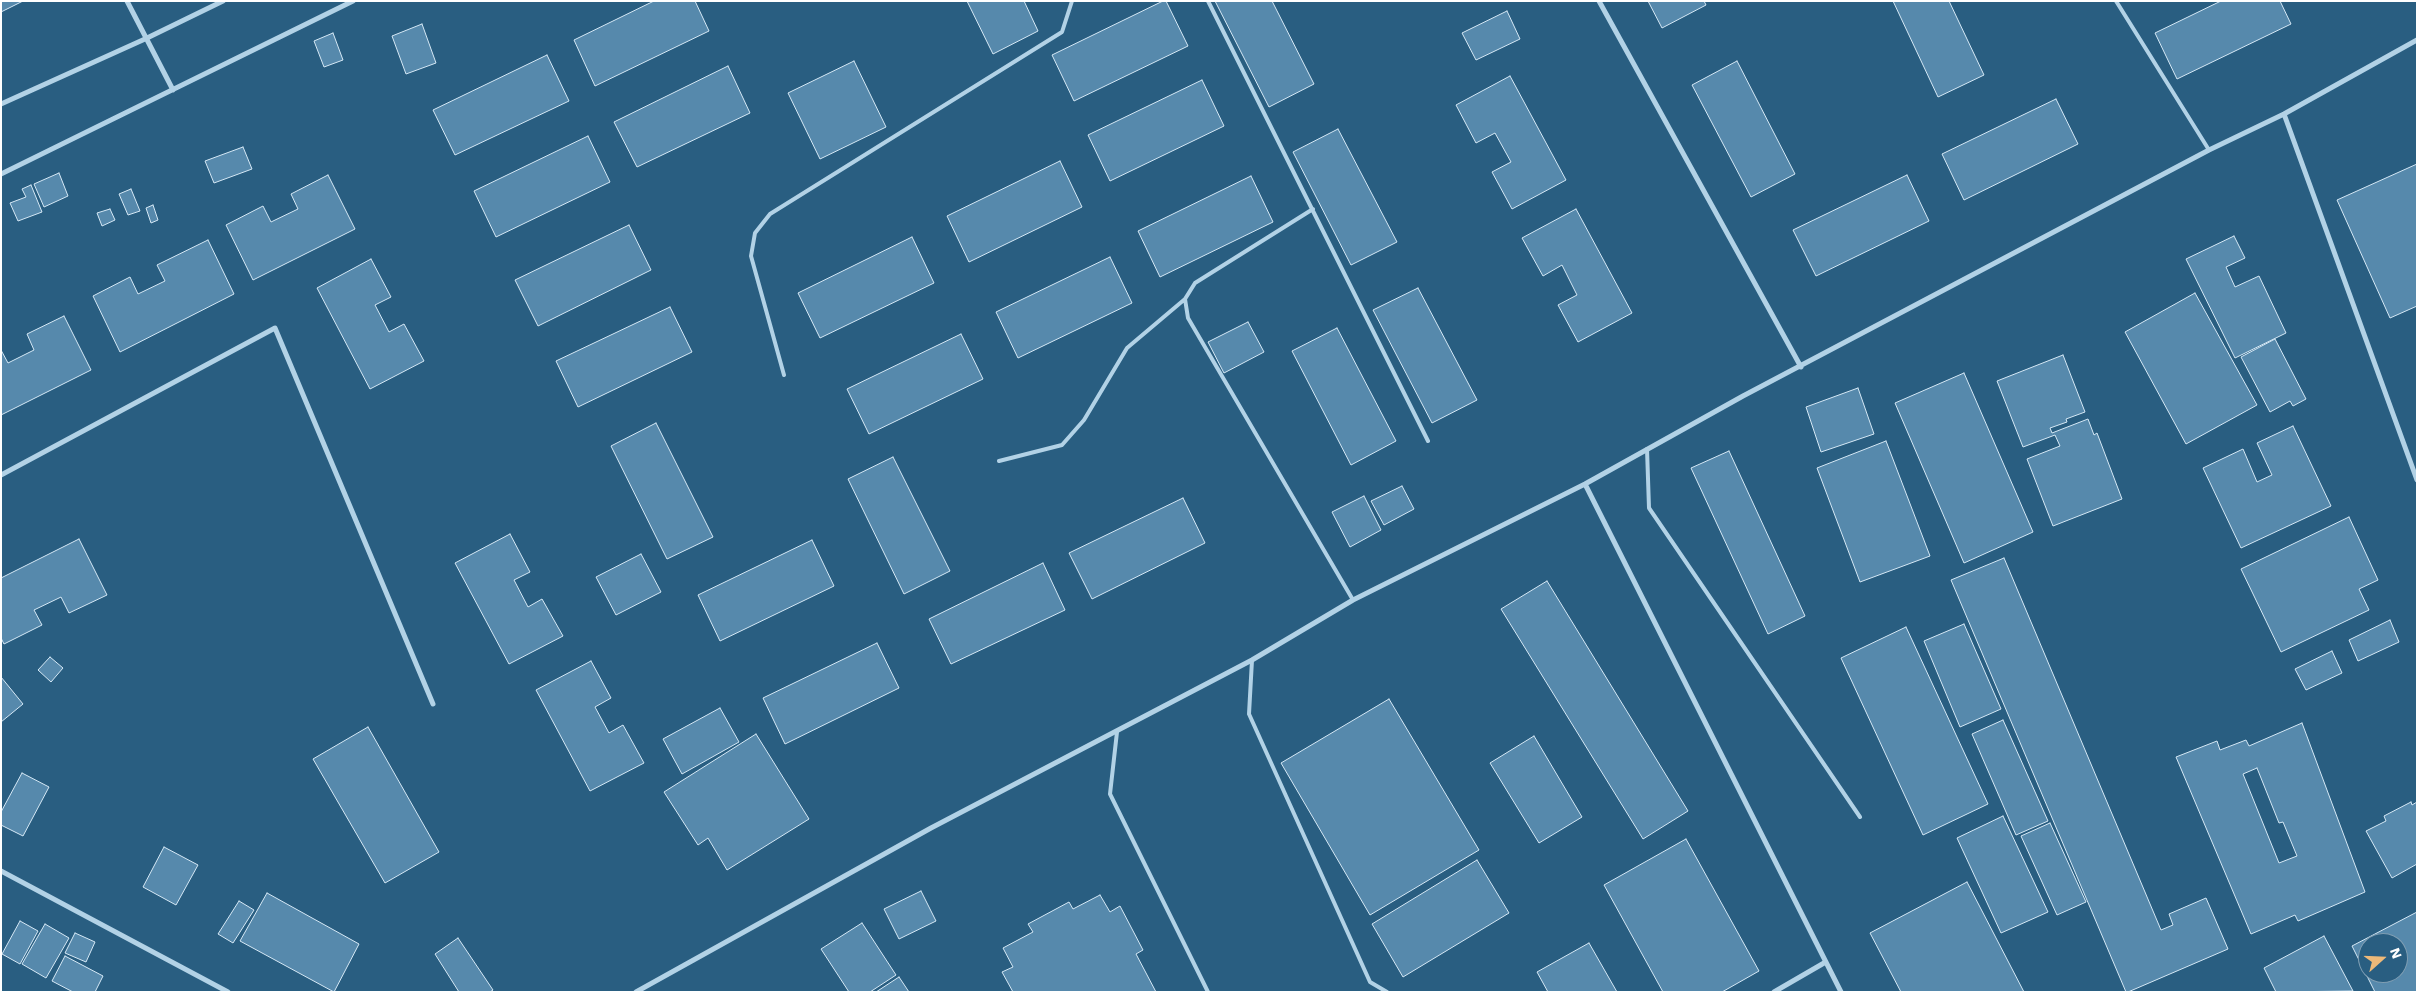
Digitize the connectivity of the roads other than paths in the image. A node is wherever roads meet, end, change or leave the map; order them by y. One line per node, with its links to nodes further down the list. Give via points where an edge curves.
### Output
1 (127, 1): 8 (street)
2 (222, 1): 8 (street)
3 (353, 1): 10 (street)
4 (1072, 1): 18 (lane, via 1062,32 770,214 755,233 751,256)
5 (1208, 1): 15 (lane)
6 (1599, 1): 17 (street)
7 (2116, 1): 13 (lane)
8 (145, 39): 10 (street); 11 (street)
9 (2417, 40): 12 (street)
10 (173, 90): 14 (street)
11 (1, 104)
12 (2284, 114): 13 (street); 23 (street)
13 (2208, 150): 17 (street)
14 (1, 174)
15 (1313, 208): 16 (lane, via 1195,283); 19 (lane)
16 (1185, 299): 21 (lane, via 1127,348 1084,420 1062,445); 25 (lane, via 1188,318)
17 (1801, 367): 20 (street)
18 (784, 376)
19 (1428, 441)
20 (1647, 449): 24 (street); 29 (lane, via 1650,508)
21 (999, 461)
22 (1, 476): 27 (street, via 275,328)
23 (2417, 480)
24 (1585, 484): 25 (street); 31 (street)
25 (1353, 600): 26 (street)
26 (1252, 660): 28 (street); 35 (lane, via 1250,714 1370,982)
27 (433, 704)
28 (1117, 732): 33 (street, via 931,828); 34 (lane, via 1110,794)
29 (1860, 817)
30 (1, 871): 32 (street)
31 (1824, 963): 36 (street); 37 (street)
32 (228, 992)
33 (636, 992)
34 (1208, 992)
35 (1387, 992)
36 (1774, 992)
37 (1841, 992)

